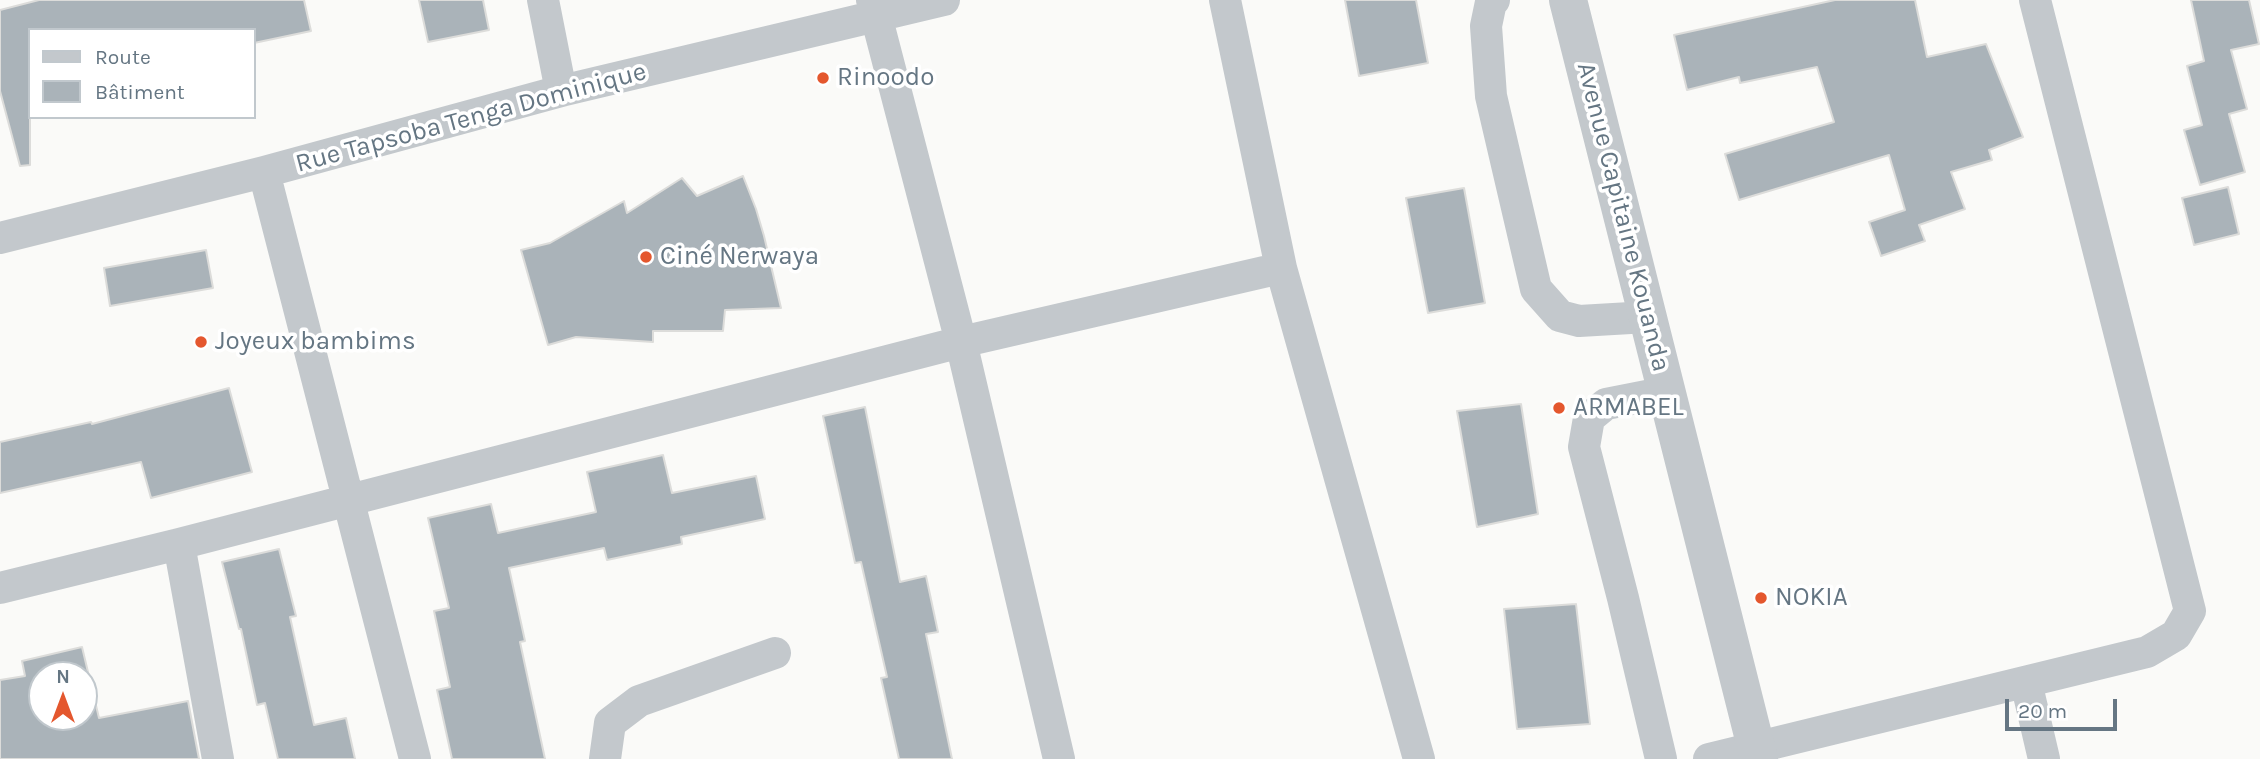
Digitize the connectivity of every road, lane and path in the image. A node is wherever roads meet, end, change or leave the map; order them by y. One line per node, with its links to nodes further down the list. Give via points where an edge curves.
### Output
1 (542, 0): 8 (street)
2 (944, 0): 7 (street, Rue Tapsoba Tenga Dominique)
3 (1225, 0): 11 (street)
4 (1494, 0): 12 (street, via 1486,26 1491,96 1536,289 1560,316 1579,321)
5 (1568, 0): 12 (street, Avenue Capitaine Kouanda)
6 (2035, 0): 19 (street, via 2190,611 2176,635 2147,652)
7 (874, 9): 8 (street, Rue Tapsoba Tenga Dominique); 13 (street)
8 (561, 91): 9 (street, Rue Tapsoba Tenga Dominique)
9 (264, 172): 10 (street, Rue Tapsoba Tenga Dominique); 15 (street)
10 (0, 238)
11 (1281, 268): 13 (street); 25 (street)
12 (1648, 317): 14 (street, Avenue Capitaine Kouanda)
13 (961, 342): 15 (street); 24 (street)
14 (1667, 392): 20 (street, Avenue Capitaine Kouanda); 26 (street, via 1606,404 1589,418 1584,447)
15 (350, 500): 16 (street); 22 (street)
16 (179, 544): 17 (street); 21 (street)
17 (0, 588)
18 (775, 653): 23 (street, via 639,701 610,723)
19 (2026, 682): 20 (street); 28 (street)
20 (1758, 753): 27 (street)
21 (218, 759)
22 (415, 759)
23 (605, 759)
24 (1059, 759)
25 (1419, 759)
26 (1661, 759)
27 (1709, 759)
28 (2044, 759)

